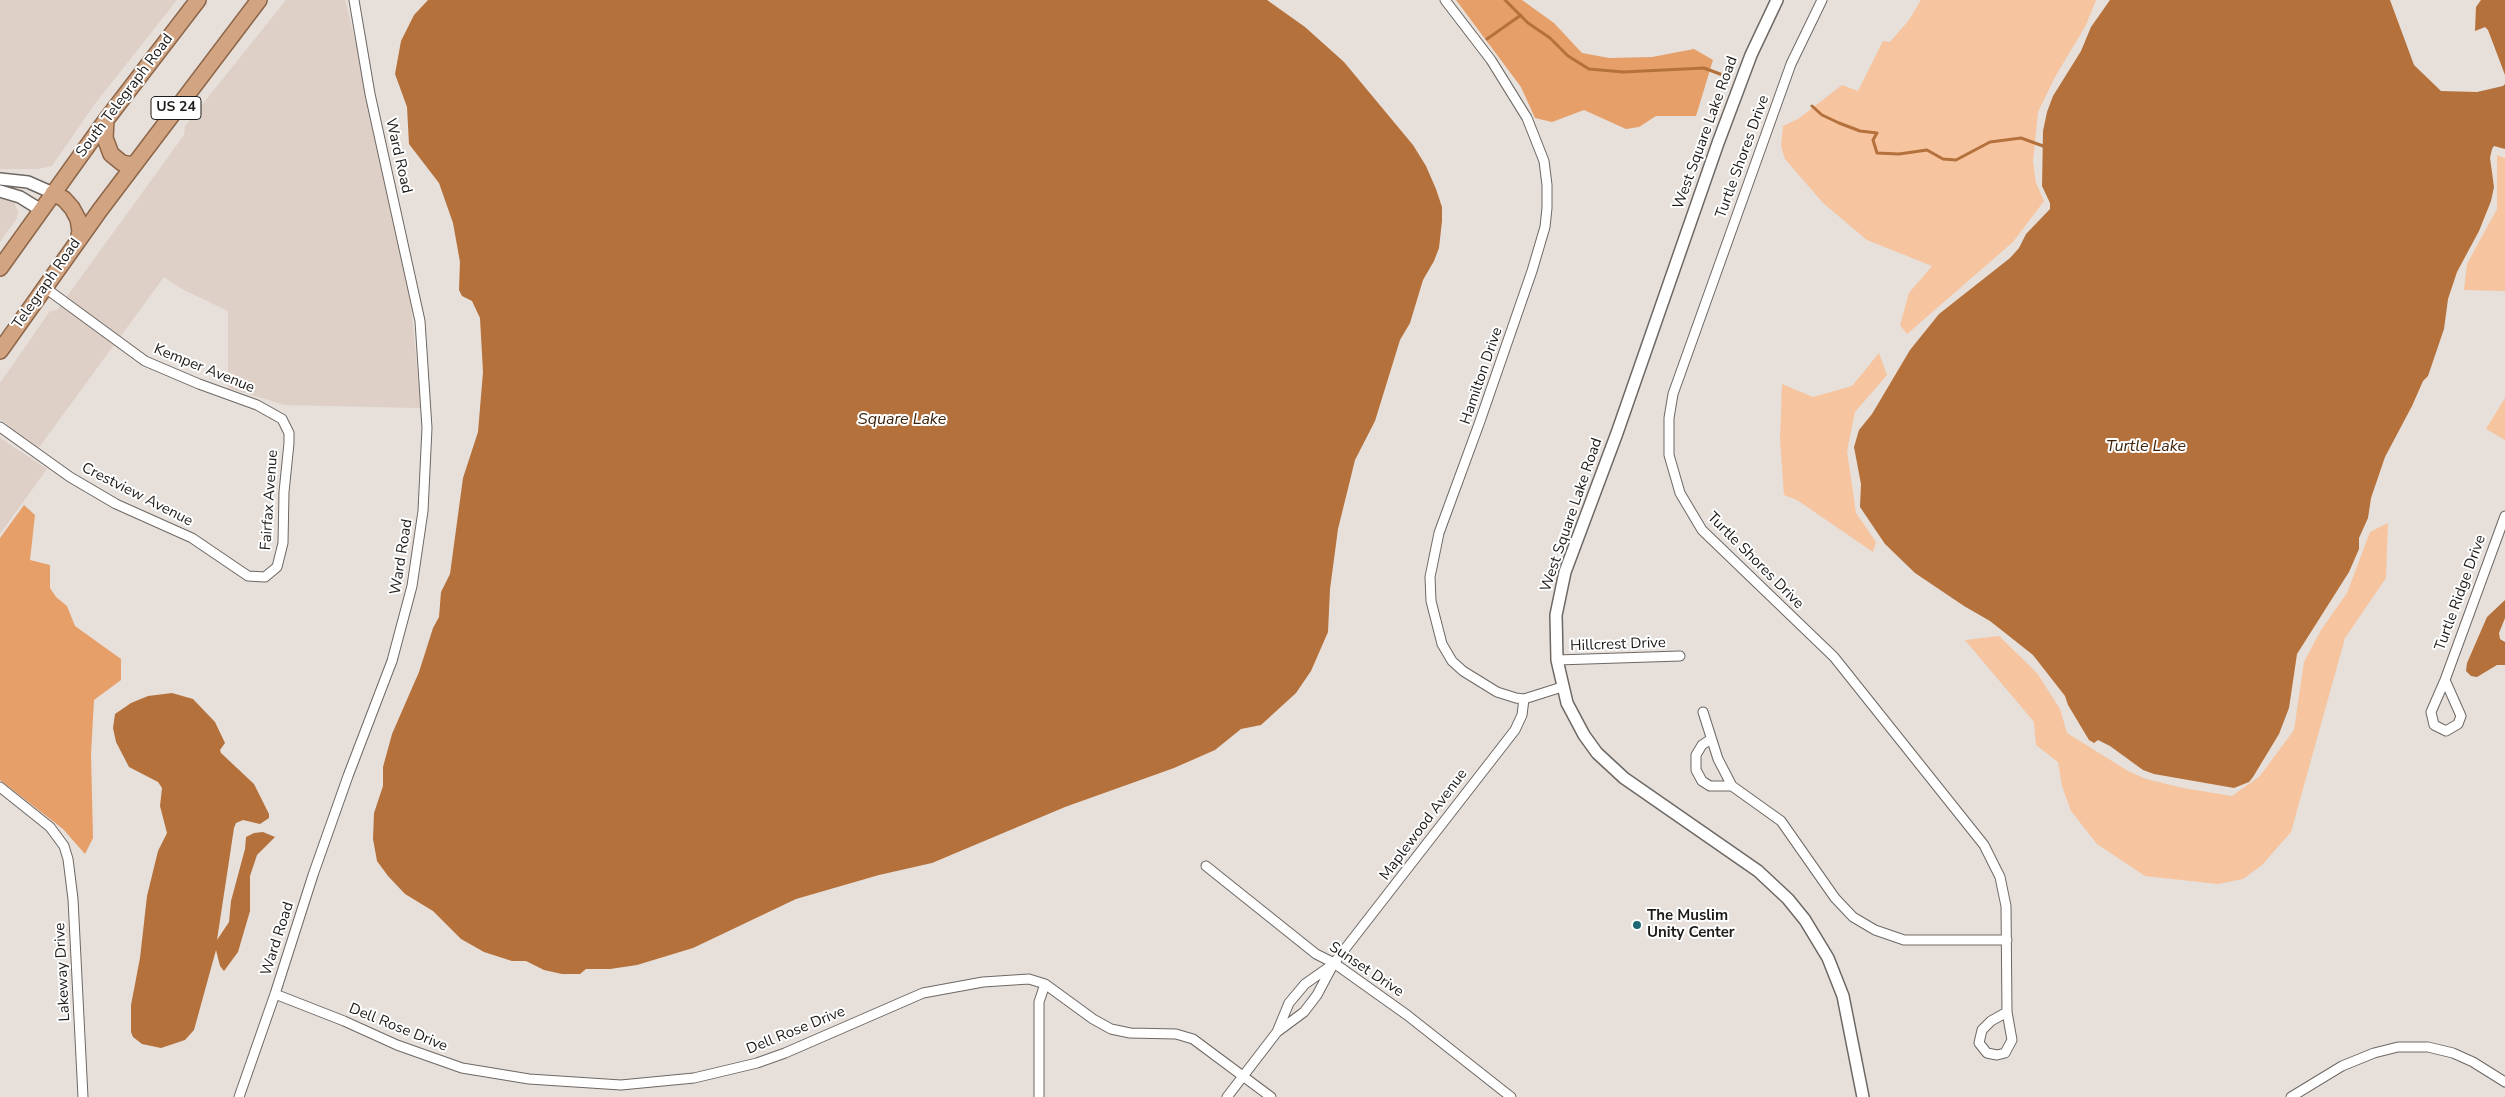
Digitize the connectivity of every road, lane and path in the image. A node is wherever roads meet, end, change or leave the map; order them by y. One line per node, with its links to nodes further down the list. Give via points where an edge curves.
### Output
1 (198, 0): 7 (highway, South Telegraph Road / US 24)
2 (259, 0): 8 (highway, US 24)
3 (354, 0): 34 (street, Ward Road, via 370,94 418,306 426,396 425,486 415,569 400,636 316,866)
4 (1444, 0): 25 (street, Hamilton Drive, via 1492,60 1527,118 1544,161 1548,185 1545,227 1532,271 1439,533 1430,577 1431,601 1442,644 1452,660 1463,671 1497,692)
5 (1777, 0): 22 (street, West Square Lake Road, via 1751,55 1718,143 1565,572 1556,615)
6 (1822, 0): 31 (street, Turtle Shores Drive, via 1790,64 1673,394 1668,418 1669,455 1680,493 1702,530 1834,657 1976,833 2000,877 2006,906)
7 (106, 120): 8 (highway, via 105,138 111,154 122,163); 11 (highway, South Telegraph Road / US 24)
8 (133, 165): 13 (highway, Telegraph Road / US 24)
9 (0, 179): 11 (street, via 24,181)
10 (0, 191): 12 (street, via 20,197)
11 (53, 193): 12 (highway, US 24); 13 (highway, via 64,199 78,219)
12 (41, 210): 14 (highway, US 24)
13 (78, 241): 15 (highway, Telegraph Road / US 24)
14 (0, 268)
15 (44, 287): 16 (highway, Telegraph Road / US 24); 17 (street, Kemper Avenue, via 146,361 257,405)
16 (0, 352)
17 (282, 419): 20 (street, Fairfax Avenue, via 289,433 283,543 277,567)
18 (0, 427): 20 (street, Crestview Avenue, via 50,464 116,504 192,538 248,576)
19 (2505, 516): 23 (street, Turtle Ridge Drive)
20 (266, 577)
21 (1680, 656): 22 (street, Hillcrest Drive)
22 (1557, 660): 24 (street, West Square Lake Road)
23 (2445, 680): 23 (street, Turtle Ridge Drive, via 2430,717 2437,729 2446,731 2458,724 2460,716)
24 (1562, 687): 25 (street); 45 (street, West Square Lake Road, via 1584,735 1612,768 1758,871 1805,920 1828,958 1843,996)
25 (1524, 699): 32 (street, Maplewood Avenue, via 1522,715 1515,730)
26 (1703, 712): 27 (street)
27 (1710, 738): 28 (street); 28 (street, via 1696,755 1696,770 1702,781 1710,786)
28 (1732, 786): 31 (street, via 1782,821 1835,898 1864,924 1904,940)
29 (0, 787): 39 (street, Lakeway Drive, via 50,826 64,846 68,859 73,893)
30 (1206, 866): 32 (street, Sunset Drive, via 1316,954)
31 (2007, 940): 35 (street, Turtle Shores Drive)
32 (1334, 963): 36 (street, Maplewood Avenue, via 1318,995 1304,1012); 36 (street, Maplewood Avenue, via 1305,984 1289,1003); 44 (street, Sunset Drive)
33 (1045, 984): 34 (street, Dell Rose Drive, via 1020,978 939,989 902,1001 757,1063 694,1078 621,1085 529,1079 462,1068 397,1045); 37 (street, Dell Rose Drive, via 1111,1029 1184,1036); 41 (street, via 1039,1002)
34 (275, 994): 40 (street, Ward Road)
35 (2006, 1012): 35 (street, Turtle Shores Drive, via 2011,1045 2005,1053 1987,1053 1979,1042 1982,1030)
36 (1277, 1032): 37 (street, Maplewood Avenue)
37 (1244, 1076): 42 (street, Maplewood Avenue); 43 (street, Dell Rose Drive)
38 (2505, 1082): 46 (street, via 2453,1053 2428,1047 2398,1047 2342,1066)
39 (83, 1097)
40 (239, 1097)
41 (1039, 1097)
42 (1227, 1097)
43 (1271, 1097)
44 (1511, 1097)
45 (1863, 1097)
46 (2291, 1097)

